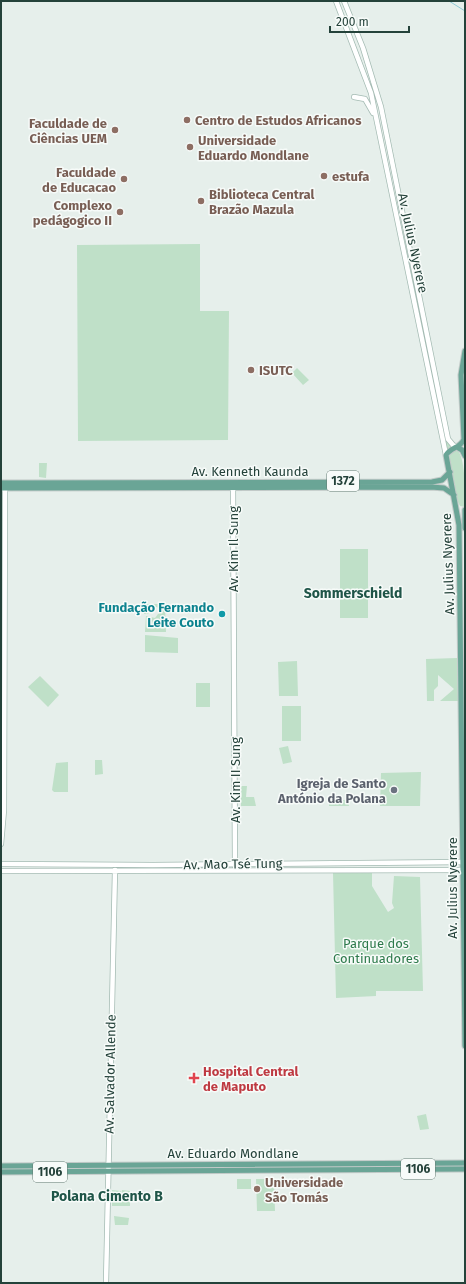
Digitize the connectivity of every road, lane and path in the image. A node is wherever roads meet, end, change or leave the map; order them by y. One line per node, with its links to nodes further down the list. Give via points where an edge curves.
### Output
1 (336, 1): 4 (main road, Av. Julius Nyerere, via 366,77)
2 (344, 1): 6 (main road, Av. Julius Nyerere, via 363,48 374,86 393,164 448,439)
3 (354, 97): 4 (main road, via 366,99)
4 (375, 116): 7 (main road, Av. Julius Nyerere)
5 (465, 351): 6 (main road, via 461,374 464,439)
6 (457, 447): 7 (main road, via 449,450); 8 (main road)
7 (446, 455): 9 (main road, Av. Julius Nyerere)
8 (465, 456)
9 (450, 472): 11 (main road, Av. Kenneth Kaunda / 1372, via 439,481); 14 (main road, Av. Julius Nyerere)
10 (1, 482): 12 (main road)
11 (233, 485): 12 (main road, Av. Kenneth Kaunda / 1372); 12 (main road, Av. Kenneth Kaunda, via 225,488); 14 (main road, 1372, via 436,488 447,489); 20 (main road, Av. Kim Il Sung)
12 (46, 486): 13 (main road)
13 (3, 488): 25 (main road, via 4,810)
14 (454, 495): 15 (main road, Av. Julius Nyerere)
15 (456, 505): 16 (main road); 18 (main road, Av. Julius Nyerere)
16 (465, 509): 17 (main road, Av. Julius Nyerere)
17 (465, 528)
18 (463, 568): 19 (main road, Av. Julius Nyerere)
19 (463, 611): 21 (main road, Av. Julius Nyerere)
20 (234, 689): 29 (main road, Av. Kim II Sung)
21 (463, 699): 22 (main road, Av. Julius Nyerere)
22 (464, 745): 23 (main road, Av. Julius Nyerere)
23 (464, 788): 24 (main road, Av. Julius Nyerere)
24 (464, 826): 26 (main road, Av. Julius Nyerere)
25 (1, 844)
26 (464, 862): 29 (main road, Av. Mao Tsé Tung); 30 (main road, Av. Julius Nyerere)
27 (1, 864): 28 (main road, Av. Mao Tsé Tung)
28 (115, 864): 29 (main road, Av. Mao Tsé Tung); 32 (main road, Av. Salvador Allende)
29 (235, 865): 33 (main road, Av. Kim II Sung)
30 (464, 870): 33 (main road, Av. Mao Tsé Tung); 34 (main road, Av. Julius Nyerere)
31 (1, 871): 32 (main road, Av. Mao Tsé Tung)
32 (115, 871): 33 (main road, Av. Mao Tsé Tung); 37 (main road, Av. Salvador Allende)
33 (236, 871)
34 (465, 1046)
35 (465, 1163): 37 (main road, Av. Eduardo Mondlane / 1106)
36 (1, 1166): 37 (main road, Av. Eduardo Mondlane)
37 (109, 1168): 38 (main road, Av. Eduardo Mondlane / 1106, via 154,1171); 39 (main road, 1106, via 99,1171); 40 (main road, Av. Salvador Allende)
38 (465, 1169)
39 (1, 1172)
40 (106, 1283)

